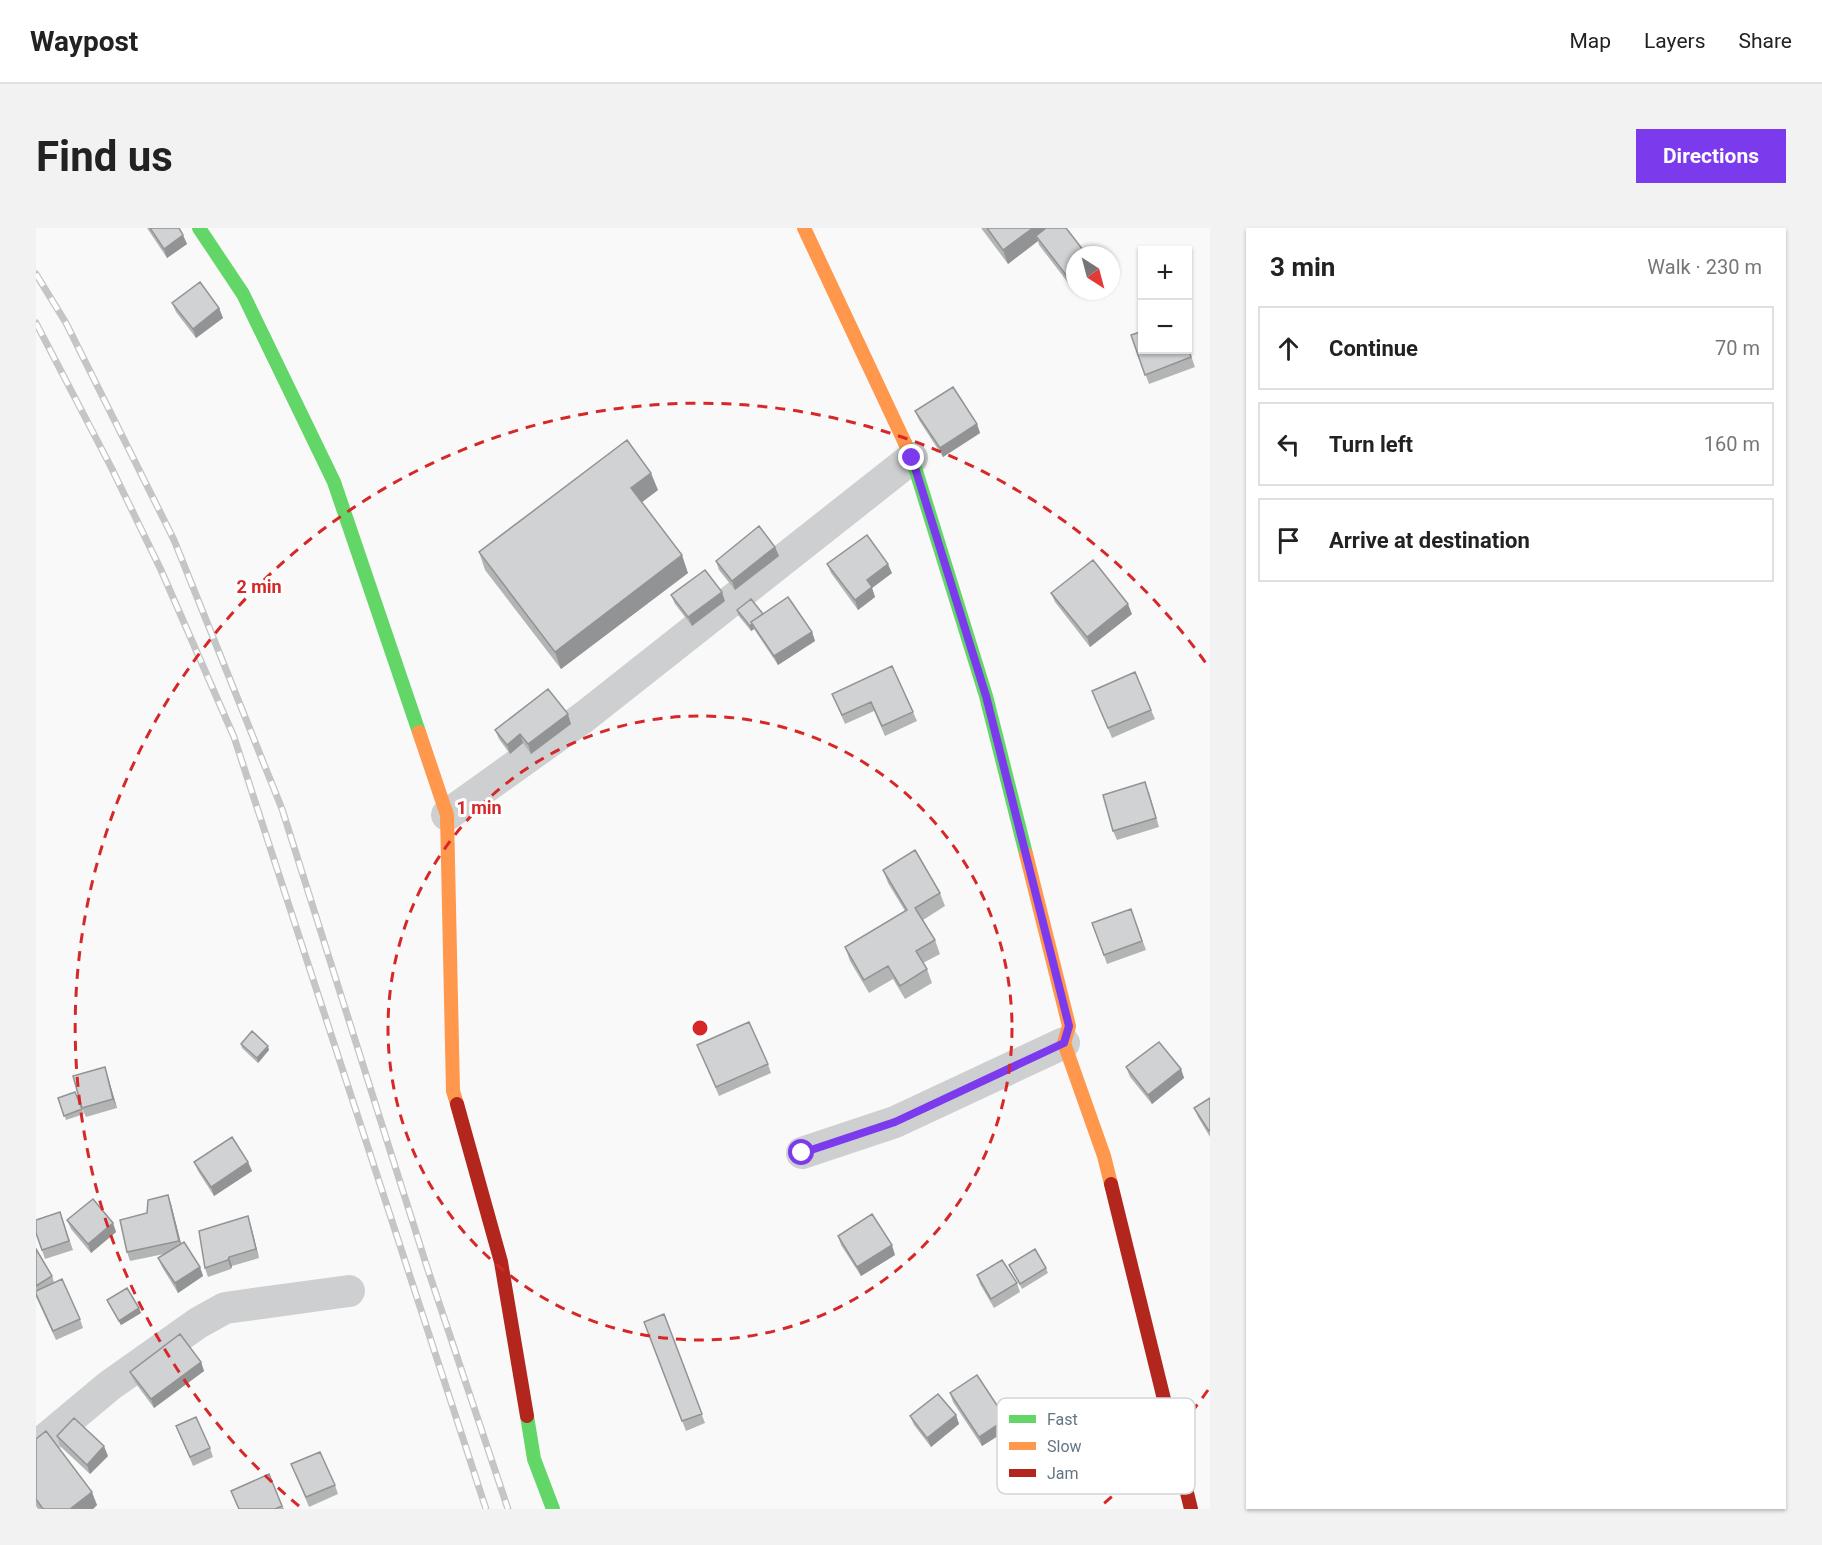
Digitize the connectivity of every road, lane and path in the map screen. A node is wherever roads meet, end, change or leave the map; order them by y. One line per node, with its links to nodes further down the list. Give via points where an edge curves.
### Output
1 (199, 228): 4 (street, via 243,294 334,482)
2 (804, 228): 3 (street)
3 (912, 458): 4 (street, via 584,717); 5 (street, via 988,707 1069,1026)
4 (447, 815): 11 (street, via 453,1091 501,1262 534,1459)
5 (1064, 1043): 6 (street, via 895,1122); 8 (street, via 1104,1156)
6 (802, 1153)
7 (349, 1291): 9 (street, via 225,1308 109,1386)
8 (1164, 1398)
9 (36, 1447)
10 (1187, 1494): 12 (street)
11 (553, 1509)
12 (1191, 1509)

